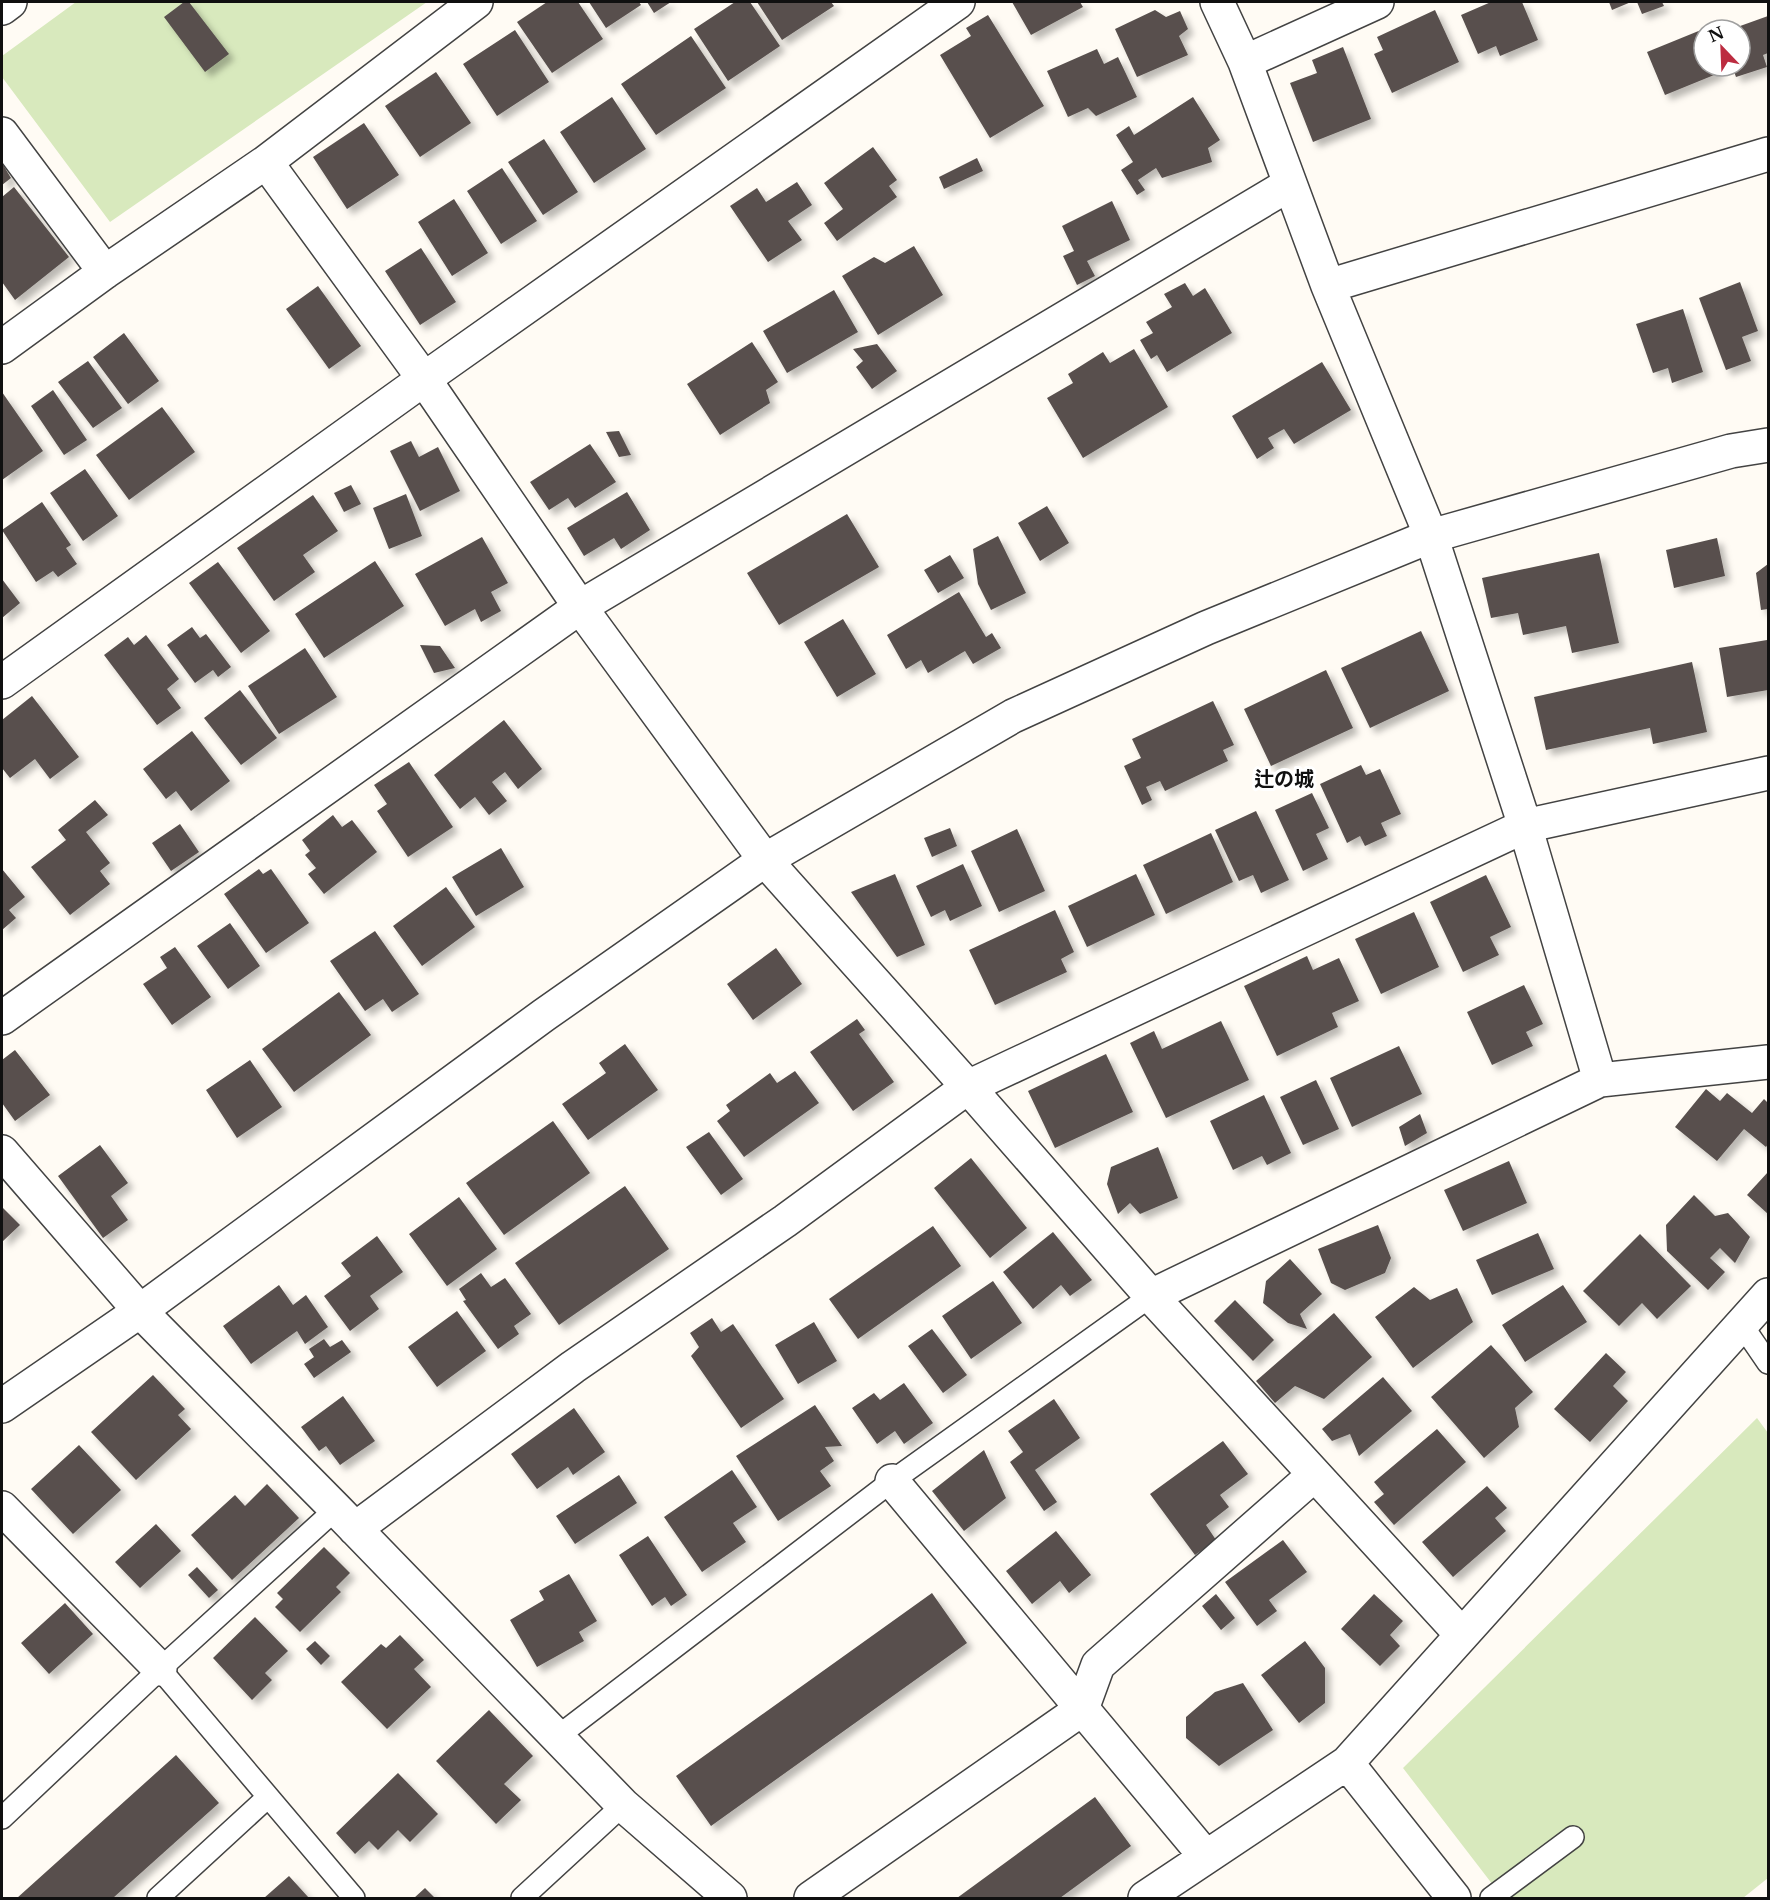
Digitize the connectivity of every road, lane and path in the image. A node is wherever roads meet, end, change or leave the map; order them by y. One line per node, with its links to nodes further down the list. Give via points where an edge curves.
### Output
1 (10, 2): 6 (street)
2 (476, 2): 10 (street)
3 (958, 2): 15 (street)
4 (1217, 2): 7 (street)
5 (1377, 2): 7 (street)
6 (2, 8)
7 (1245, 62): 11 (street)
8 (2, 134): 12 (street)
9 (1768, 154): 13 (street)
10 (266, 162): 12 (street); 15 (street)
11 (1290, 184): 13 (street); 18 (street)
12 (105, 272): 14 (street)
13 (1328, 286): 17 (street)
14 (2, 347)
15 (424, 379): 18 (street); 19 (street)
16 (1768, 445): 17 (street, via 1731,451)
17 (1431, 536): 21 (street); 22 (street, via 1206,628 1013,716)
18 (580, 607): 22 (street); 23 (street)
19 (2, 682)
20 (1768, 773): 21 (street)
21 (1525, 826): 25 (street); 26 (street)
22 (765, 860): 26 (street); 30 (street)
23 (2, 1018)
24 (1768, 1062): 25 (street)
25 (1600, 1080): 29 (street)
26 (968, 1087): 29 (street); 37 (street, via 785,1221)
27 (2, 1152): 30 (street)
28 (1768, 1295): 31 (street)
29 (1151, 1296): 34 (street); 35 (lane)
30 (140, 1311): 33 (street); 37 (street)
31 (1742, 1325): 32 (lane); 38 (street)
32 (1768, 1363)
33 (2, 1406)
34 (1314, 1475): 38 (street); 40 (street, via 1098,1665)
35 (892, 1481): 40 (street); 41 (lane)
36 (2, 1508): 39 (street)
37 (345, 1519): 39 (lane); 41 (street)
38 (1462, 1635): 42 (street)
39 (160, 1669): 43 (lane); 45 (lane)
40 (1082, 1708): 47 (street); 52 (street)
41 (557, 1737): 44 (street)
42 (1347, 1763): 47 (street); 54 (street)
43 (268, 1797): 48 (lane); 49 (lane)
44 (623, 1805): 50 (lane); 51 (street)
45 (2, 1818)
46 (1573, 1837): 55 (lane)
47 (1206, 1857): 53 (street)
48 (158, 1899)
49 (354, 1899)
50 (522, 1899)
51 (730, 1899)
52 (811, 1899)
53 (1145, 1899)
54 (1454, 1899)
55 (1491, 1899)

